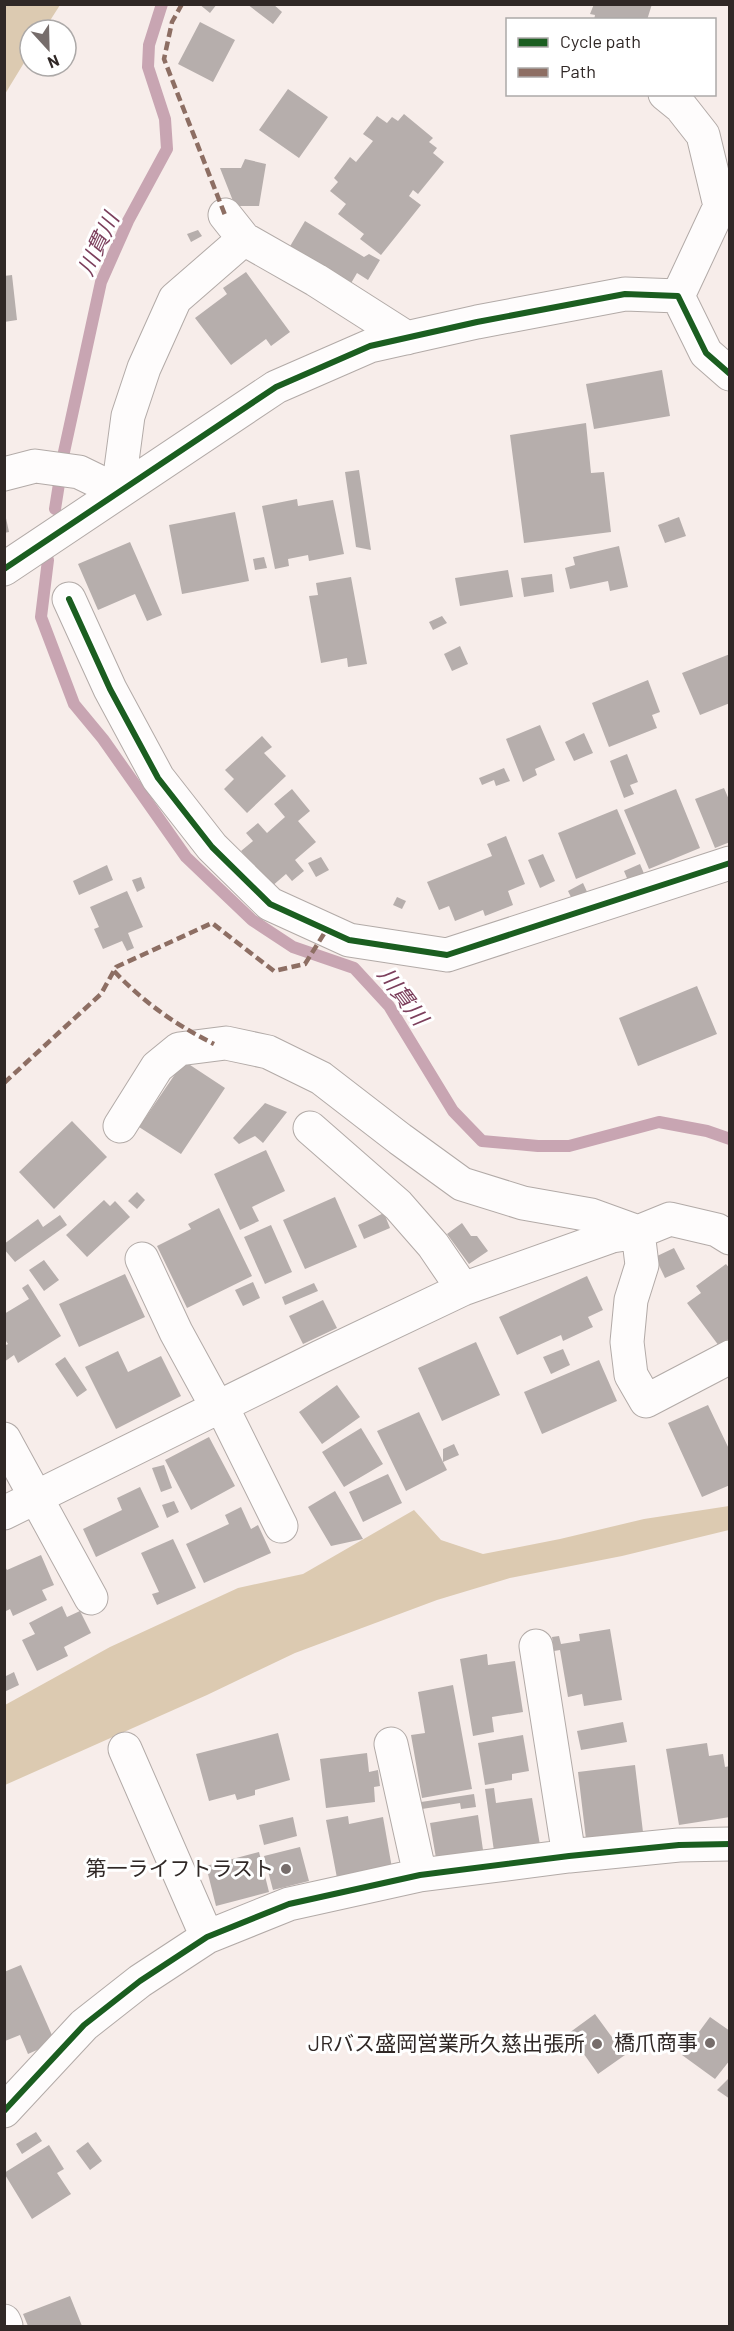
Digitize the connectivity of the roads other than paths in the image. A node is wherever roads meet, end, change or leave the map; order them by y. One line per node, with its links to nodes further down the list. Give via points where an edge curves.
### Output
1 (667, 96): 2 (street, via 703,135)
2 (725, 196): 3 (street)
3 (678, 296): 4 (street, via 625,294); 5 (street, via 706,353)
4 (407, 338): 7 (street, via 370,346 276,387); 7 (street, via 234,227 175,299 144,368 128,416)
5 (729, 374)
6 (4, 474): 7 (street, via 35,466 59,469 79,472)
7 (118, 491): 8 (street)
8 (4, 569)
9 (69, 599): 10 (street, via 110,689 158,778 212,847 270,904 349,940 447,955)
10 (729, 863)
11 (120, 1126): 13 (street, via 157,1066 179,1048 226,1043 268,1052 321,1078 462,1184 523,1203 591,1215)
12 (310, 1128): 16 (street, via 399,1205)
13 (638, 1232): 14 (street, via 670,1219 717,1230); 16 (street, via 612,1236); 17 (street, via 642,1265 631,1300 627,1342 631,1375 646,1401)
14 (729, 1238)
15 (142, 1259): 18 (street, via 176,1332)
16 (463, 1289): 18 (street)
17 (729, 1357)
18 (219, 1406): 20 (street); 22 (street)
19 (4, 1439): 20 (street)
20 (37, 1498): 21 (street); 23 (street)
21 (4, 1513)
22 (281, 1526)
23 (91, 1598)
24 (536, 1646): 28 (street)
25 (391, 1744): 29 (street)
26 (125, 1749): 30 (street)
27 (729, 1844): 28 (street)
28 (569, 1856): 29 (street)
29 (420, 1875): 30 (street, via 289,1904)
30 (207, 1937): 31 (street, via 140,1981 84,2025)
31 (4, 2111)
32 (4, 2320): 33 (street)
33 (6, 2326)

